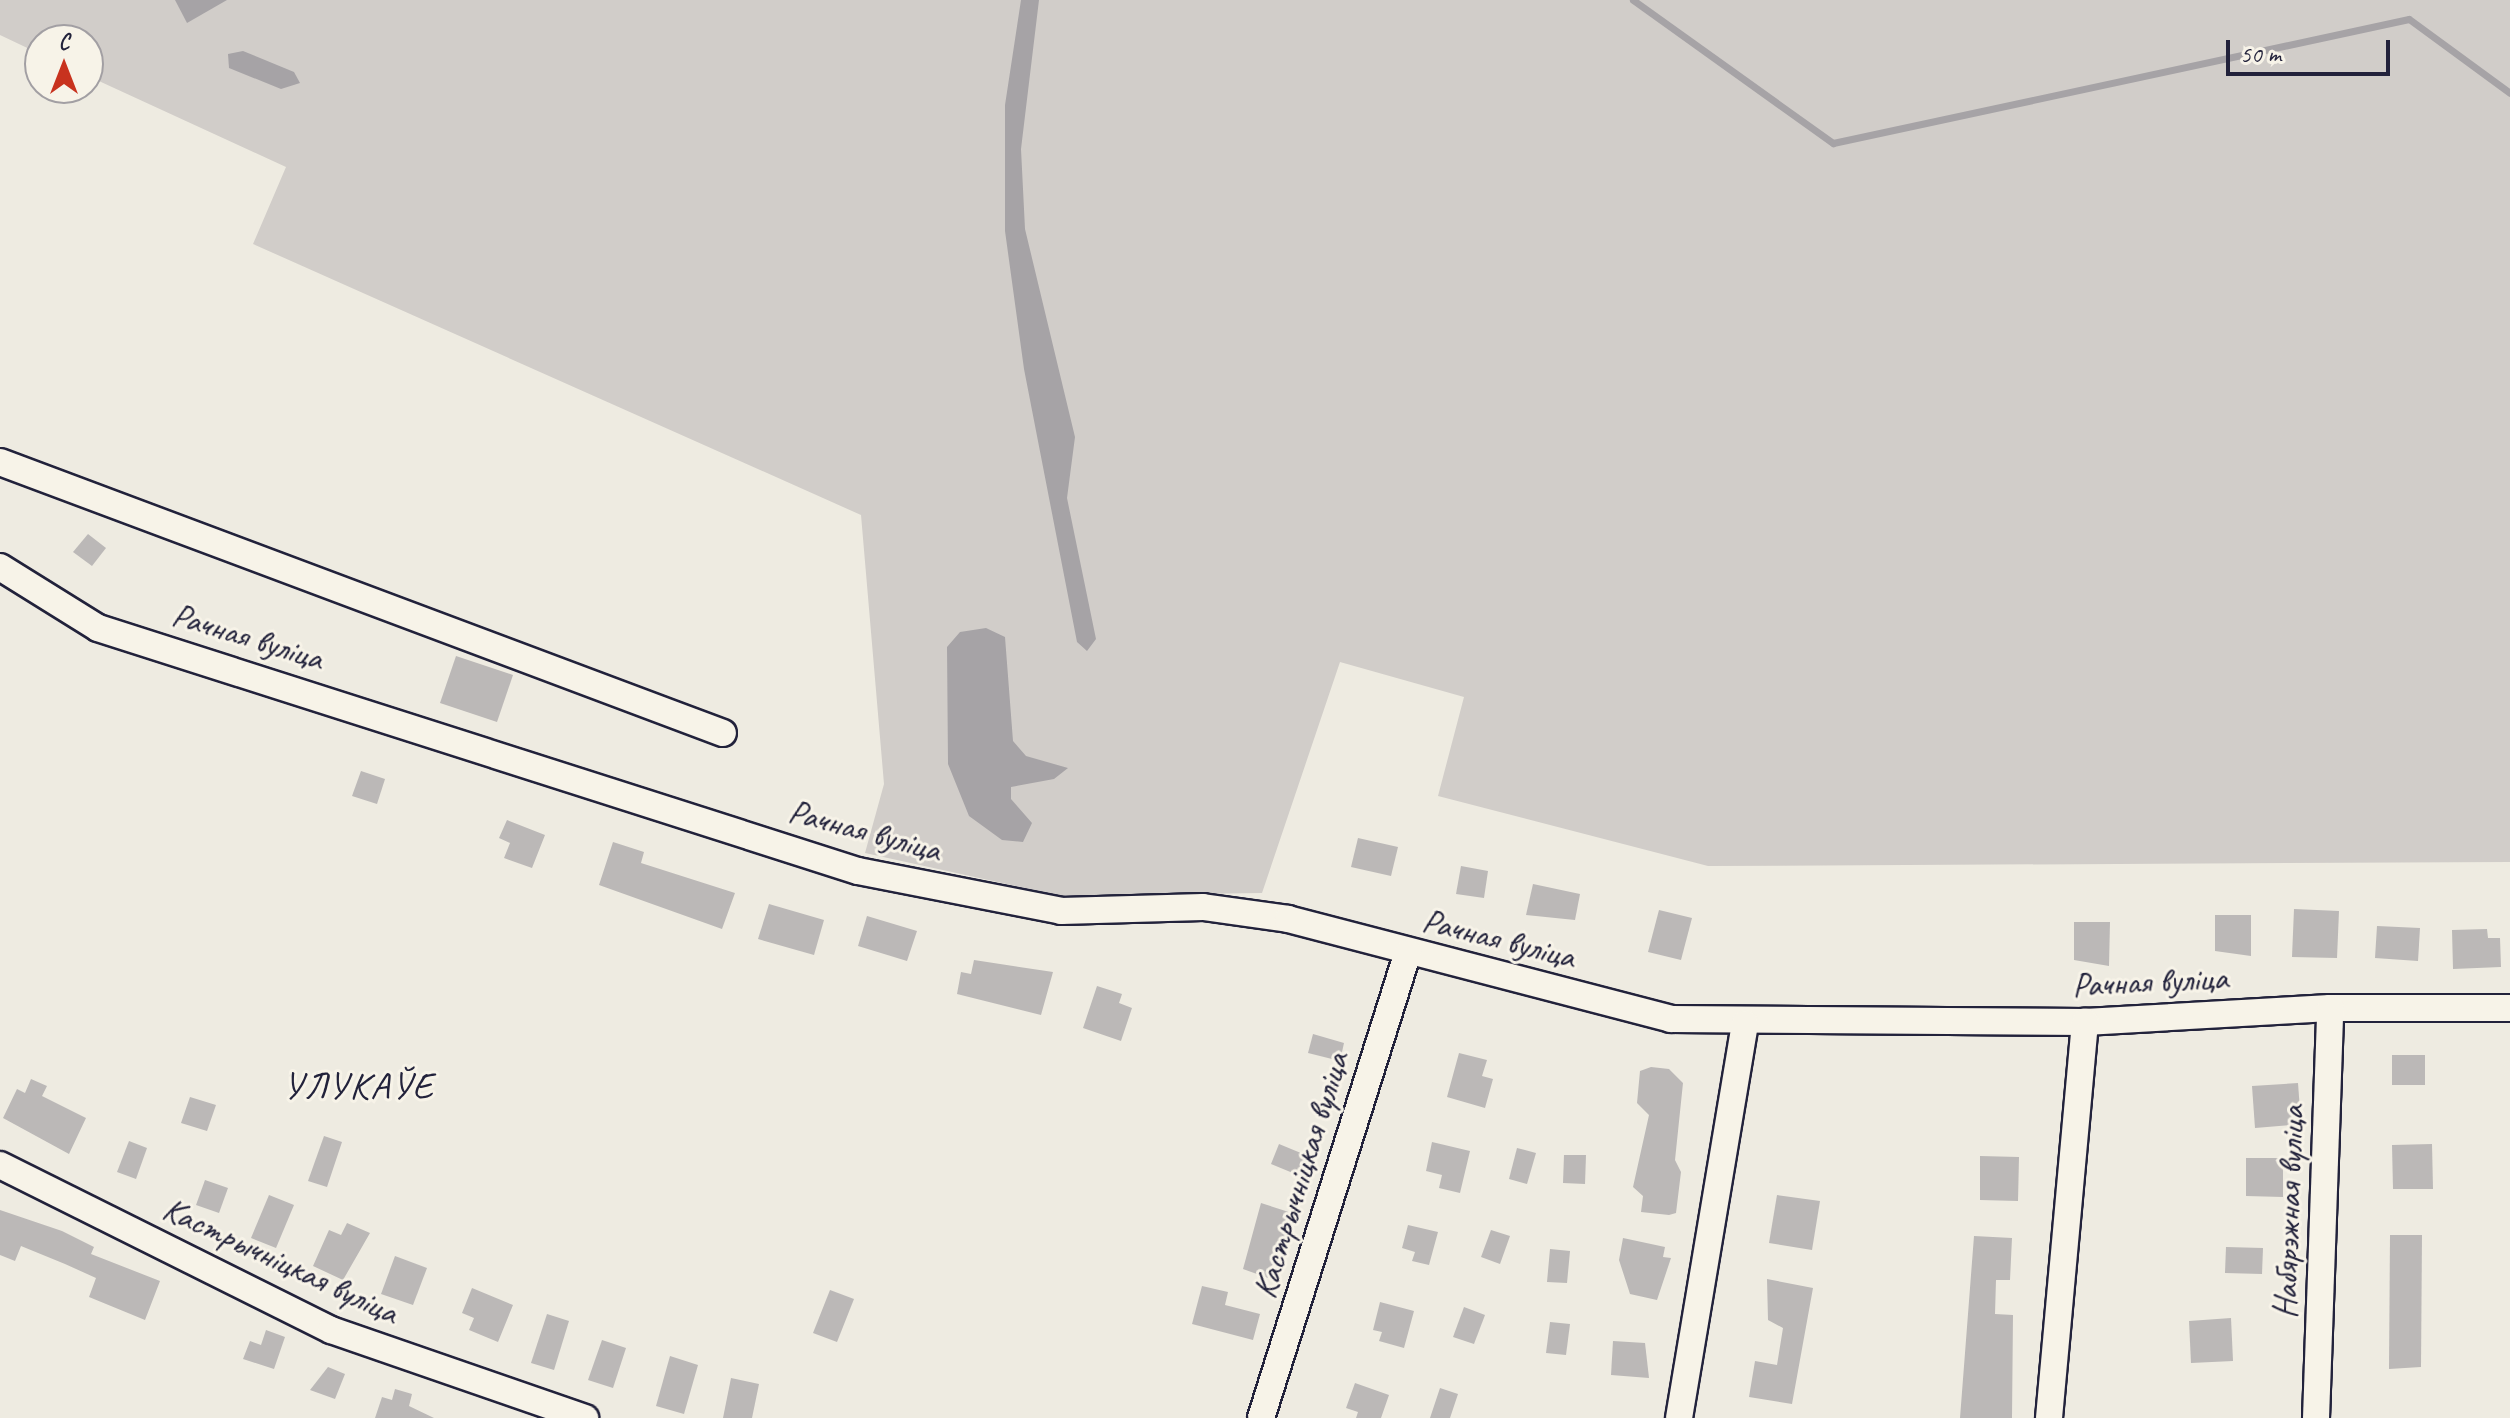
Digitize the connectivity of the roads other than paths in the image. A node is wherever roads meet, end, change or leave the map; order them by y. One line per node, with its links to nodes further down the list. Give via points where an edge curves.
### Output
1 (0, 462): 3 (street)
2 (0, 567): 4 (street, Рачная вуліца, via 98,628 858,871 1061,911 1203,907 1288,919)
3 (723, 733)
4 (1408, 953): 8 (street, Рачная вуліца, via 1671,1019); 11 (street, Кастрычніцкая вуліца)
5 (2330, 1008): 6 (street, Рачная вуліца); 7 (street, Рачная вуліца); 14 (street, Набярэжная вуліца)
6 (2510, 1008)
7 (2085, 1022): 8 (street, Рачная вуліца); 13 (street)
8 (1745, 1023): 12 (street)
9 (0, 1165): 10 (street, Кастрычніцкая вуліца, via 331,1330)
10 (585, 1418)
11 (1261, 1418)
12 (1679, 1418)
13 (2049, 1418)
14 (2316, 1418)

